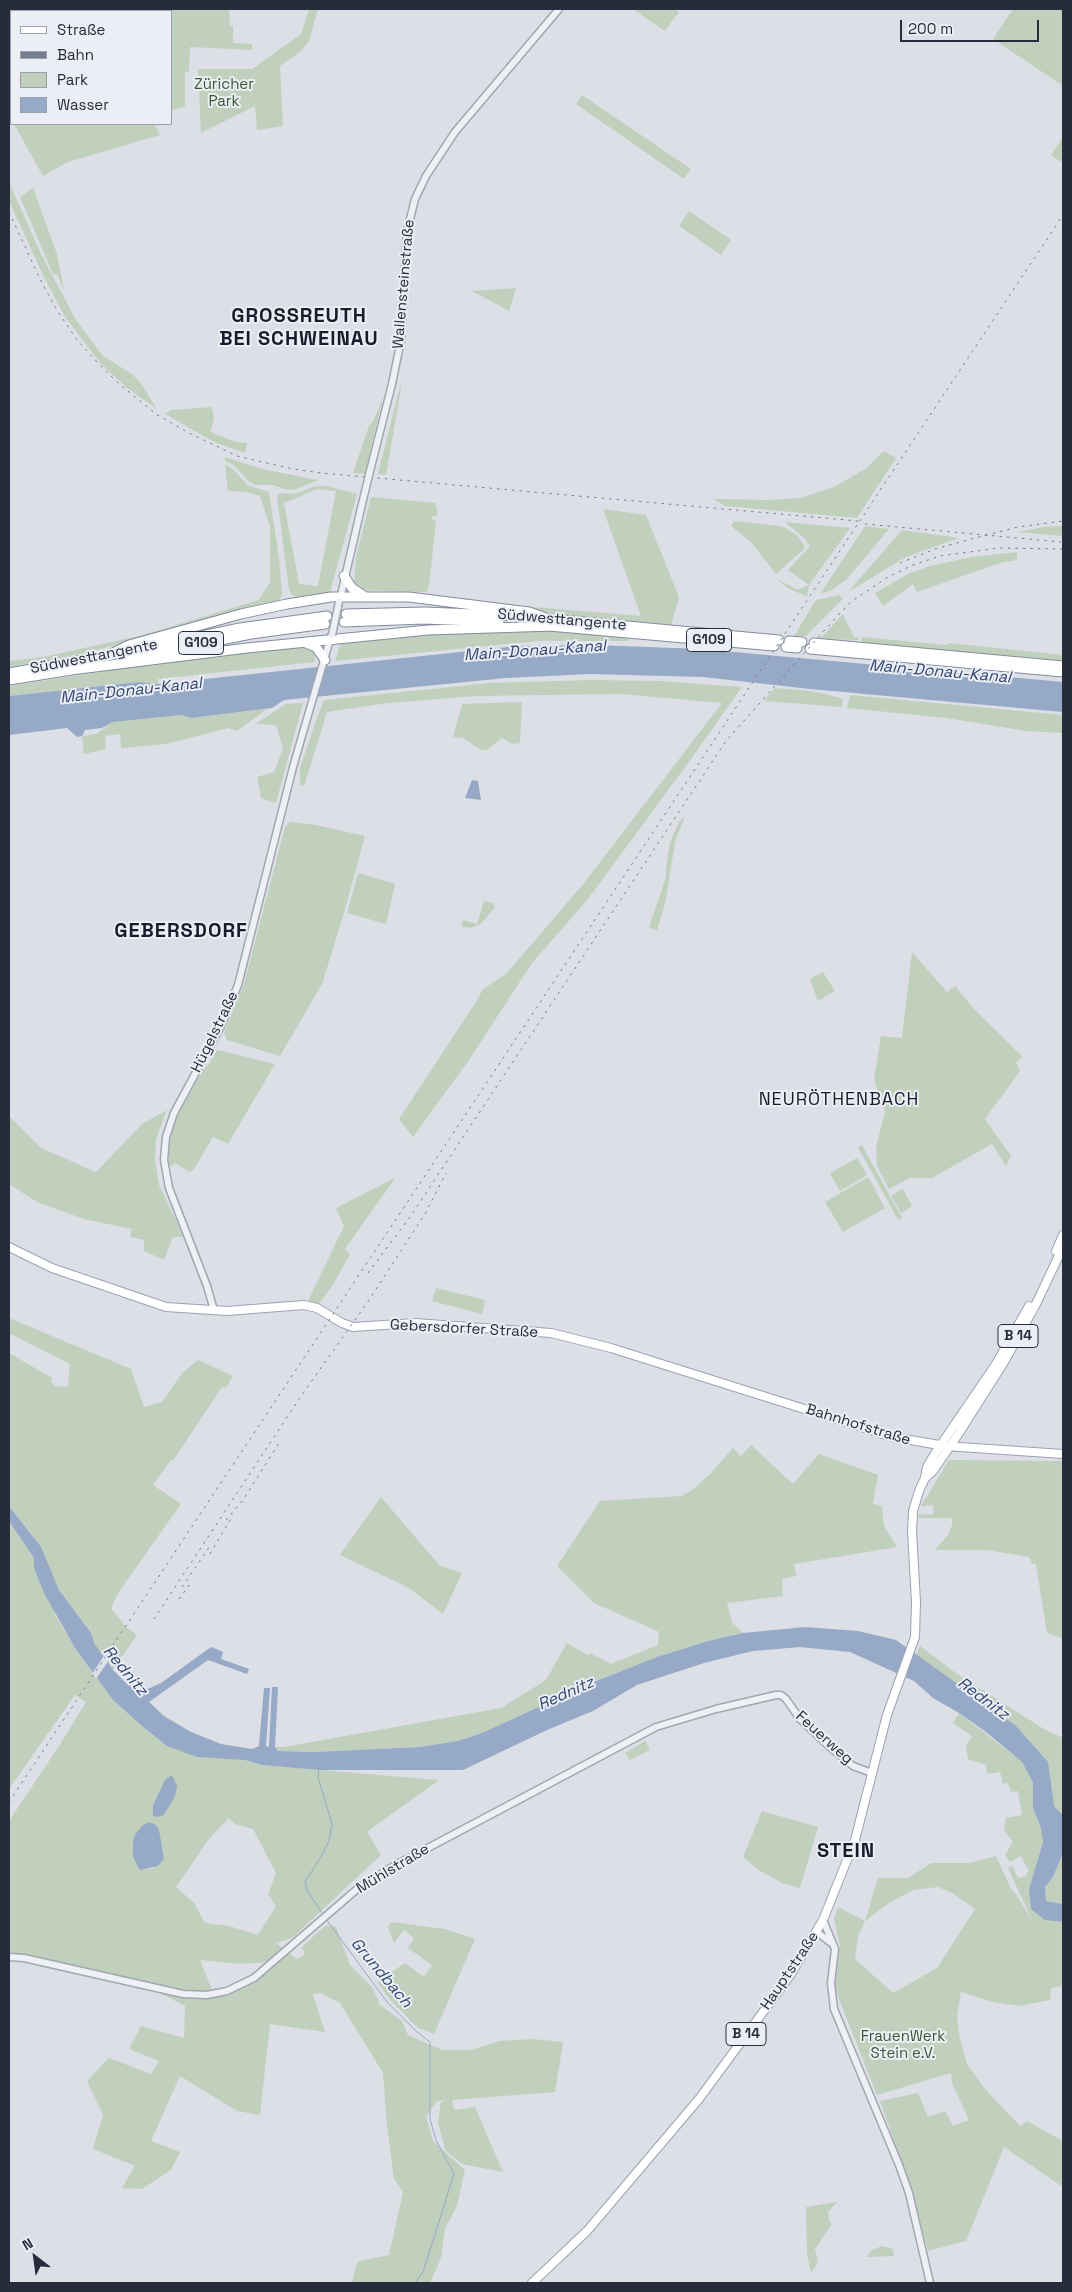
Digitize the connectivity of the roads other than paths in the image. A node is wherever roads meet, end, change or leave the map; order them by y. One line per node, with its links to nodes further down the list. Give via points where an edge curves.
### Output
1 (559, 9): 2 (street, Wallensteinstraße, bridge, via 460,124 415,199 407,231 401,340)
2 (344, 576): 3 (highway, via 355,591); 4 (street, Wallensteinstraße)
3 (365, 596): 4 (highway); 5 (highway, via 409,596 452,601 529,612)
4 (340, 600): 7 (street, Hügelstraße, bridge); 11 (highway, via 288,604 241,614 129,645)
5 (546, 618): 6 (highway, Südwesttangente / G109, via 433,612 345,618); 6 (highway, Südwesttangente / G109, via 776,643)
6 (554, 626): 7 (highway)
7 (331, 637): 8 (highway); 12 (street, Hügelstraße)
8 (306, 643): 12 (highway, via 316,647); 14 (highway)
9 (788, 644): 10 (highway)
10 (800, 645)
11 (107, 656): 14 (highway, Südwesttangente / G109, via 240,628 326,620); 16 (highway, Südwesttangente / G109)
12 (324, 656): 21 (street, Hügelstraße, via 238,985 221,1026 174,1113 166,1137 168,1188)
13 (1063, 666): 15 (highway, via 812,646)
14 (79, 669): 17 (highway, Südwesttangente / G109)
15 (1063, 672)
16 (9, 673)
17 (9, 680)
18 (1063, 1235): 23 (main road, B 14, via 996,1364)
19 (9, 1247): 21 (main road, Gebersdorfer Straße, via 52,1268 163,1306)
20 (1063, 1247): 24 (main road, B 14, via 1017,1339)
21 (214, 1310): 22 (main road, Gebersdorfer Straße, via 304,1304 353,1326 420,1323 551,1333 611,1348)
22 (777, 1400): 23 (main road, Bahnhofstraße, via 887,1435)
23 (941, 1445): 24 (main road, Bahnhofstraße); 26 (main road, B 14, via 927,1467)
24 (950, 1446): 25 (main road, Bahnhofstraße); 26 (main road, B 14)
25 (1063, 1454)
26 (925, 1478): 28 (main road, Hauptstraße / B 14, via 915,1500 912,1520 915,1635 889,1710)
27 (782, 1696): 28 (street, Feuerweg, via 800,1719 831,1748 853,1766); 32 (street, Mühlstraße, via 716,1709 656,1727 392,1866 356,1890 254,1978 228,1991 207,1995 183,1994)
28 (872, 1773): 29 (main road, Hauptstraße / B 14, via 854,1840)
29 (823, 1920): 30 (main road, Hauptstraße / B 14); 31 (street)
30 (817, 1932): 31 (street); 33 (main road, Hauptstraße / B 14, via 791,1974 691,2109 587,2231)
31 (834, 1946): 34 (street, via 831,1983 834,2008 909,2193)
32 (9, 1957)
33 (532, 2283)
34 (930, 2283)

